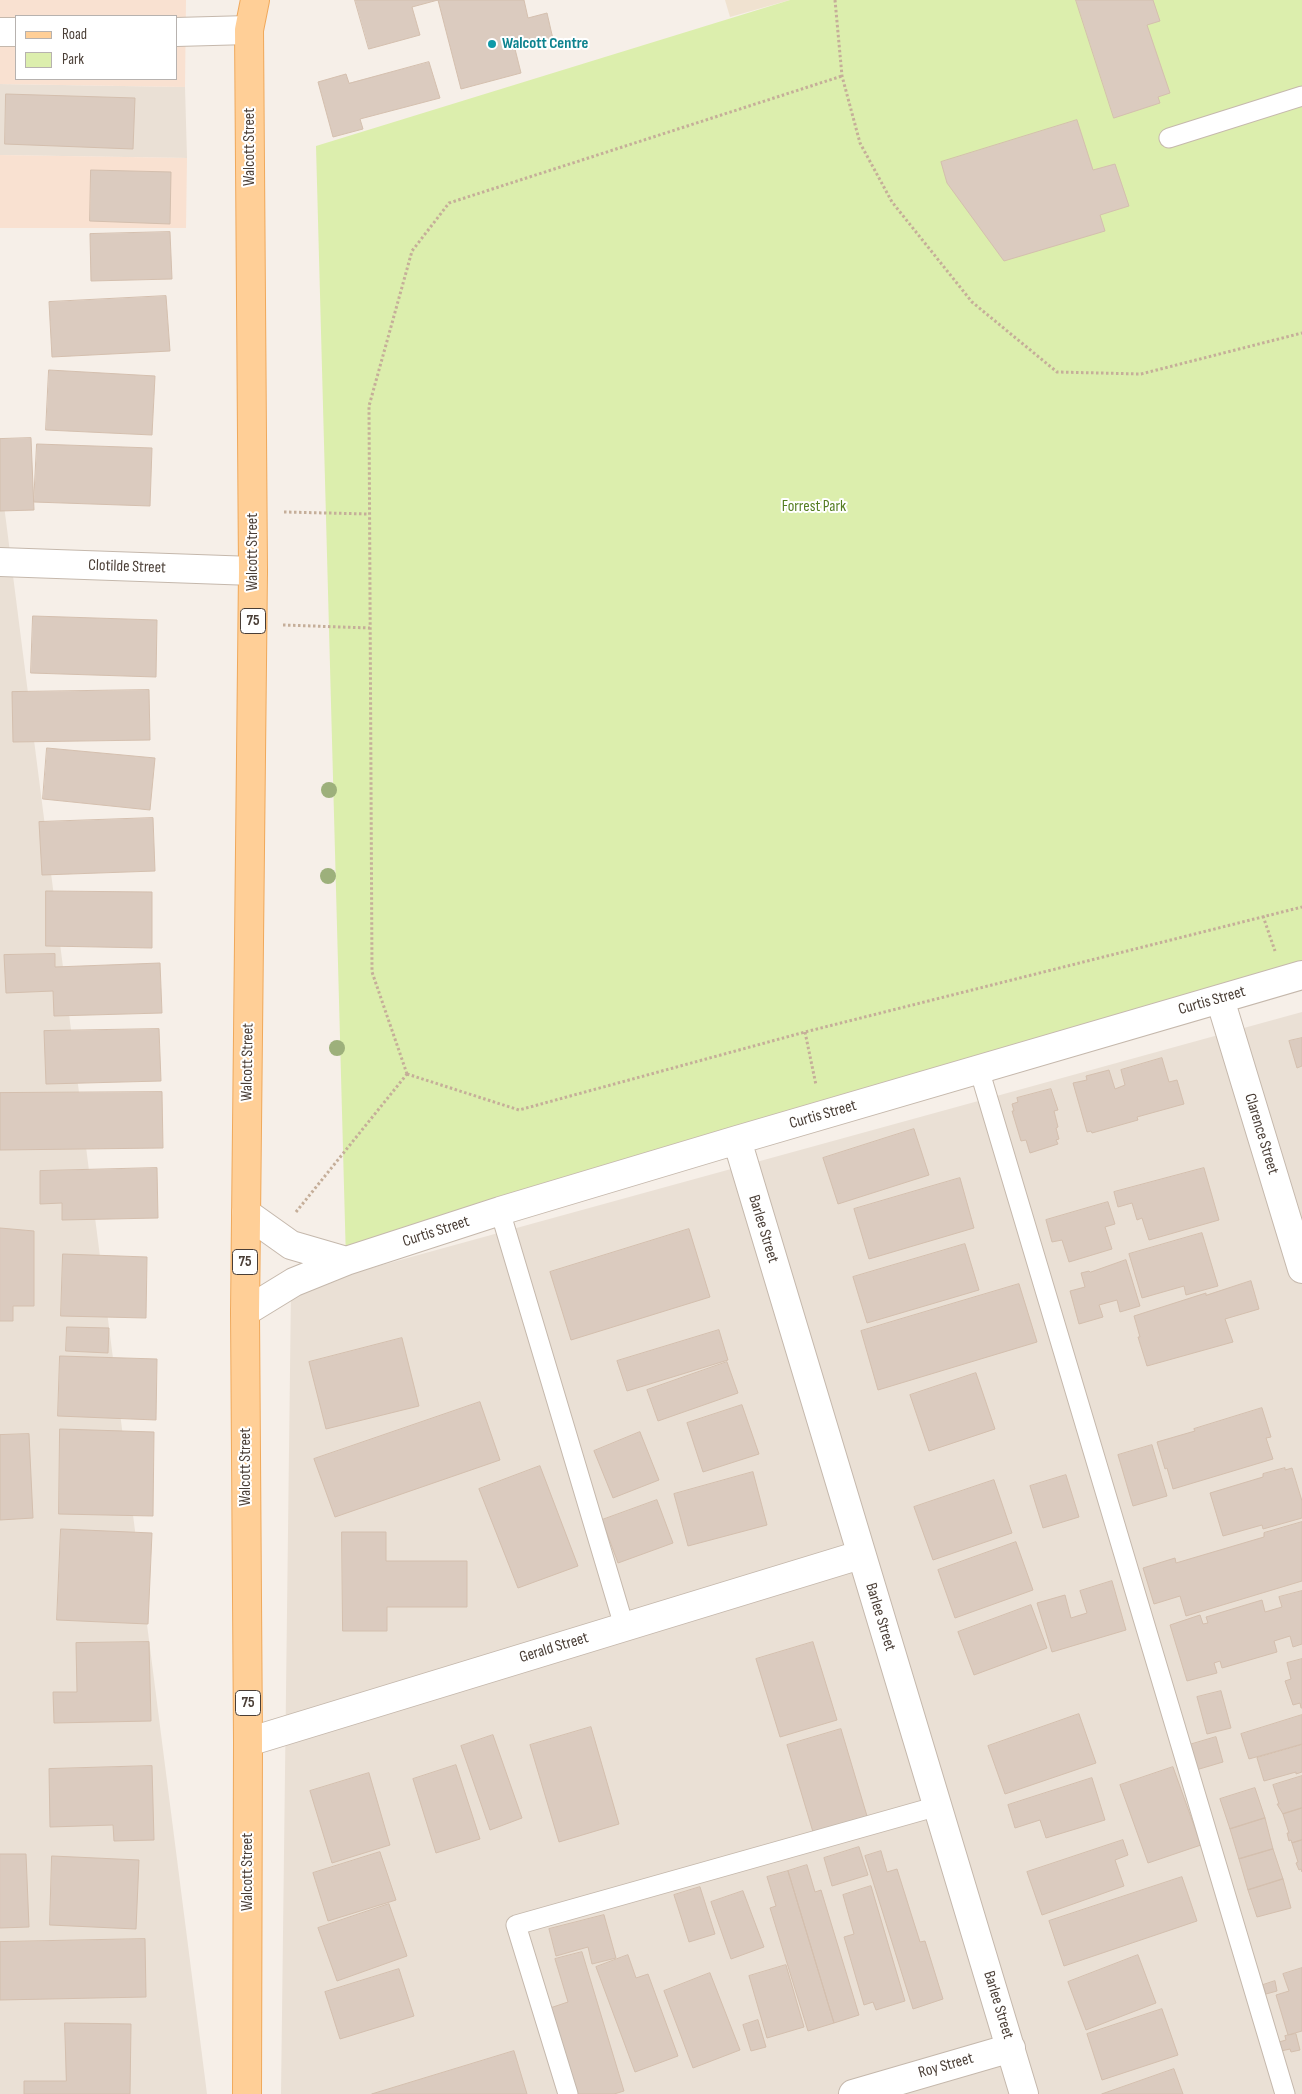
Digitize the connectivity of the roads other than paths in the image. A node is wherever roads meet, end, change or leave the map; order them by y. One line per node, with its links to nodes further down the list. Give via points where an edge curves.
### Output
1 (240, 0): 3 (main road, Walcott Street / 75)
2 (255, 0): 3 (main road, Walcott Street / 75)
3 (249, 30): 6 (street); 10 (main road, Walcott Street / 75)
4 (0, 32): 5 (street)
5 (15, 32)
6 (178, 32)
7 (1302, 96): 8 (lane)
8 (1169, 138)
9 (0, 562): 10 (street, Clotilde Street)
10 (253, 571): 16 (main road, Walcott Street / 75)
11 (1293, 977): 12 (street, Curtis Street)
12 (1220, 999): 13 (street, Curtis Street); 18 (street, Clarence Street)
13 (979, 1069): 14 (street, Curtis Street); 29 (lane)
14 (737, 1140): 15 (street, Curtis Street); 20 (street, Barlee Street)
15 (500, 1211): 17 (street, Curtis Street); 21 (lane)
16 (246, 1213): 17 (street, via 291,1245); 19 (main road, Walcott Street / 75)
17 (346, 1261): 19 (street, Curtis Street, via 294,1282)
18 (1302, 1269)
19 (245, 1312): 22 (main road, Walcott Street / 75)
20 (860, 1555): 21 (street, Gerald Street); 23 (street, Barlee Street)
21 (624, 1626): 22 (street, Gerald Street)
22 (248, 1742): 25 (main road, Walcott Street / 75)
23 (938, 1806): 24 (street, Barlee Street); 26 (lane, via 516,1925)
24 (1011, 2048): 27 (street, Roy Street); 28 (street, Barlee Street)
25 (247, 2094)
26 (568, 2094)
27 (853, 2094)
28 (1024, 2094)
29 (1285, 2094)

